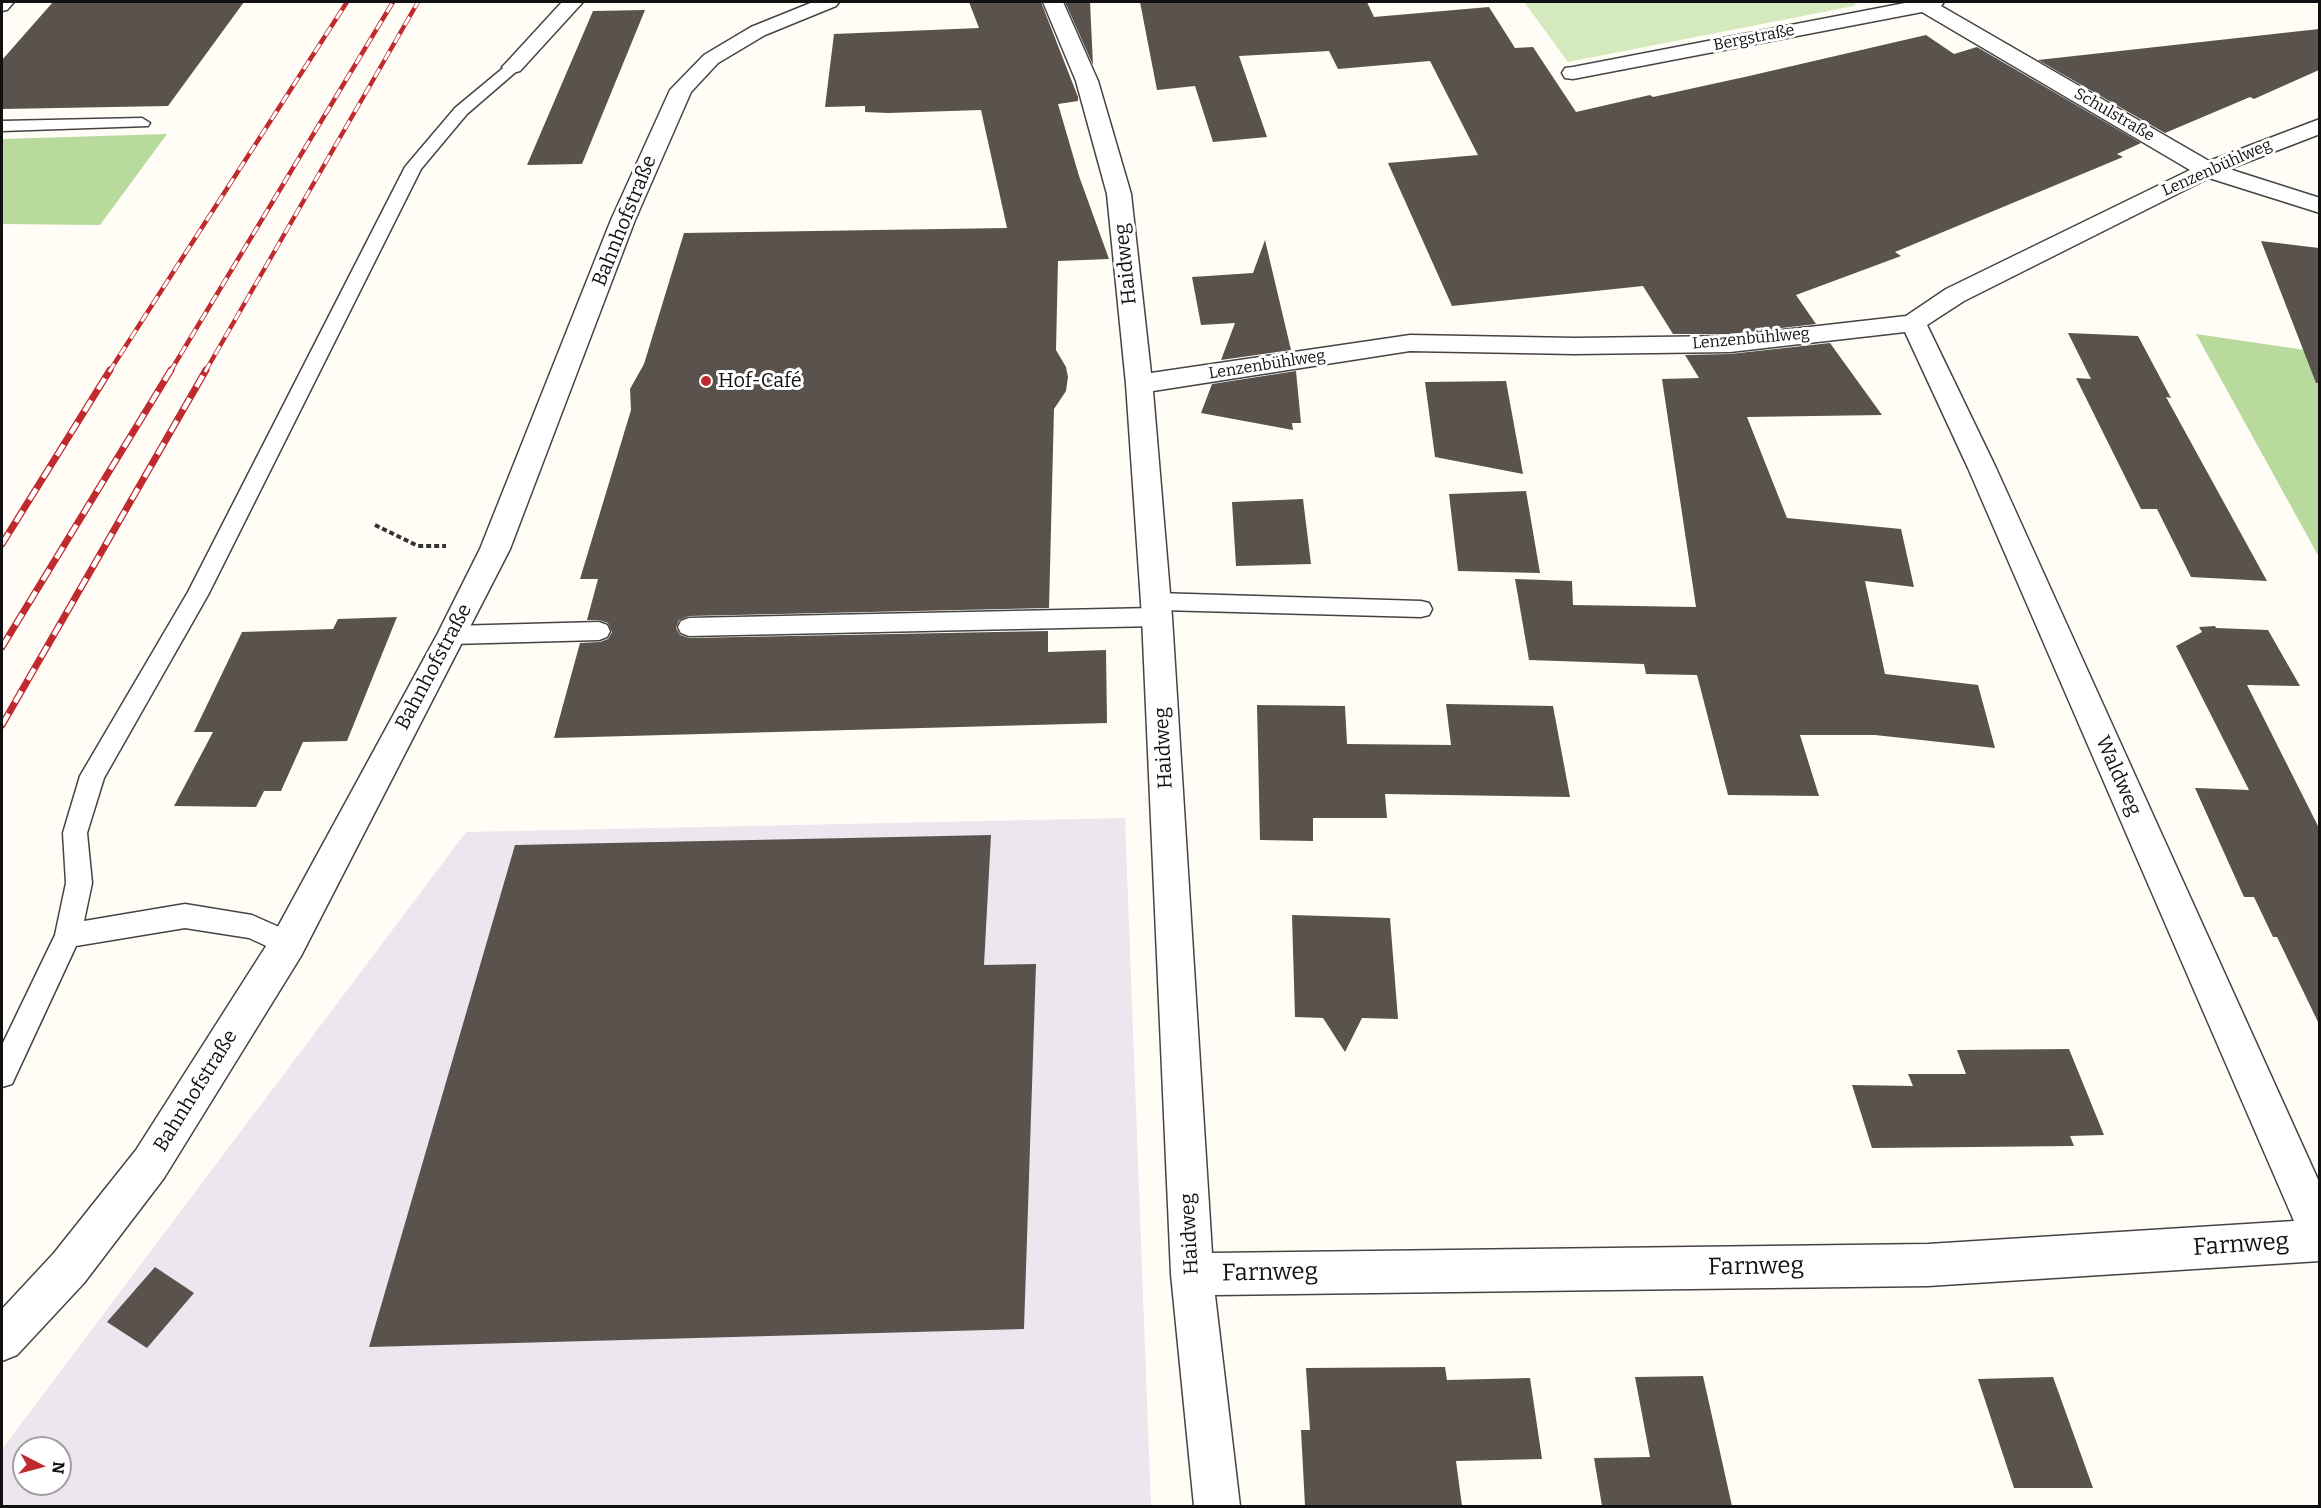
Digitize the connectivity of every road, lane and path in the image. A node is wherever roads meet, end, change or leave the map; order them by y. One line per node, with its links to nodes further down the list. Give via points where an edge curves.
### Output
1 (7, 2): 6 (lane)
2 (573, 2): 7 (street)
3 (829, 2): 22 (street, Bahnhofstraße, via 739,42 711,59 681,90 623,220 495,549)
4 (1053, 2): 15 (street, Haidweg, via 1087,81 1119,194)
5 (1927, 3): 8 (street, Bergstraße); 12 (street, Schulstraße)
6 (2, 7)
7 (513, 67): 23 (lane, via 461,111 413,167 196,594 92,776 75,833 79,883)
8 (1573, 73)
9 (142, 123): 10 (lane)
10 (2, 126)
11 (2319, 126): 12 (street, Lenzenbühlweg)
12 (2207, 170): 13 (street, Schulstraße); 14 (street, Lenzenbühlweg, via 1955,295)
13 (2319, 206)
14 (1913, 323): 15 (street, Lenzenbühlweg, via 1730,344 1410,343); 26 (street, Waldweg, via 1982,468)
15 (1139, 384): 18 (street, Haidweg)
16 (375, 525): 17 (path)
17 (418, 546)
18 (1157, 609): 19 (lane); 20 (lane); 28 (street, Haidweg)
19 (1421, 609)
20 (689, 627)
21 (599, 631): 22 (lane)
22 (452, 635): 24 (street, Bahnhofstraße)
23 (68, 936): 24 (lane, via 185,916 252,927); 25 (lane)
24 (288, 944): 29 (street, Bahnhofstraße, via 150,1164 69,1268)
25 (2, 1074)
26 (2319, 1232)
27 (2319, 1240): 28 (street, Farnweg, via 1928,1265)
28 (1192, 1274): 30 (street, Haidweg)
29 (2, 1340)
30 (1217, 1506)

